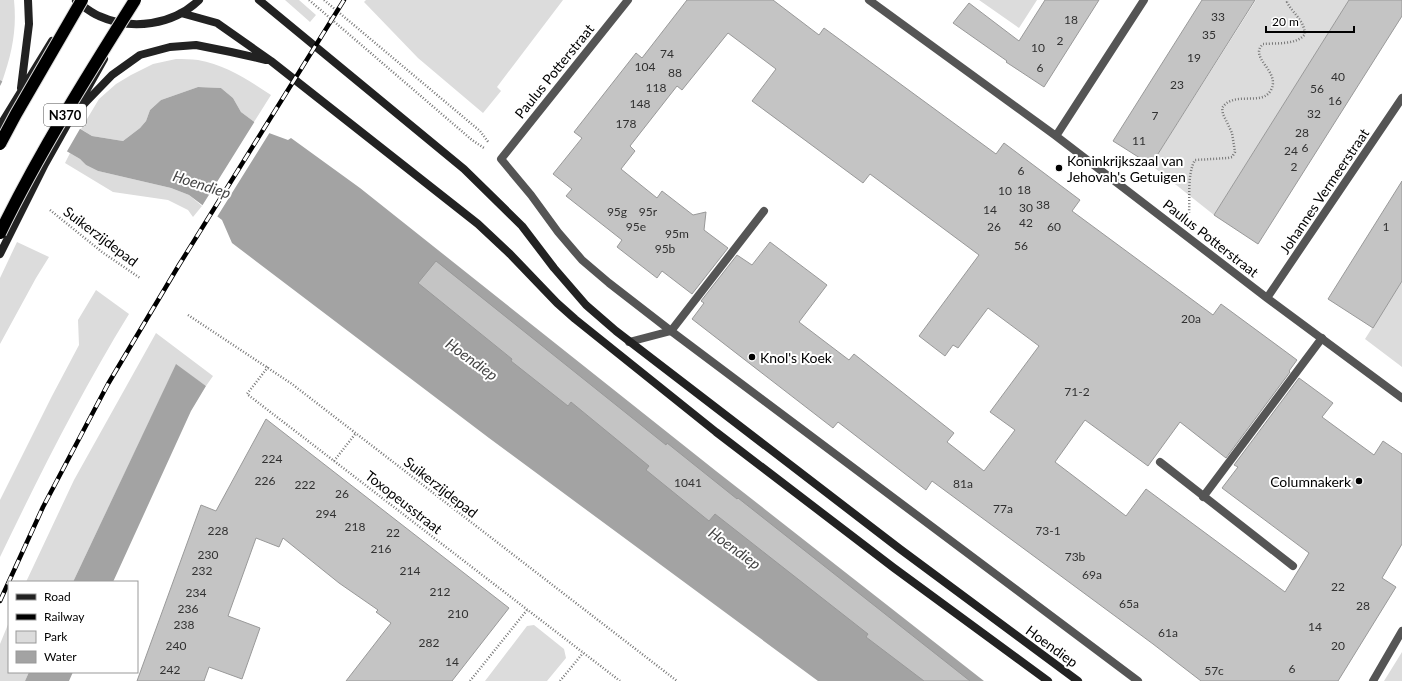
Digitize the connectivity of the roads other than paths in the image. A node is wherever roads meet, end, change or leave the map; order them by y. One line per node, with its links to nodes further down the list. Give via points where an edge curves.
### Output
1 (28, 0): 12 (main road, via 29,24)
2 (78, 0): 10 (main road, via 98,16); 12 (main road); 17 (highway, N370, bridge)
3 (135, 0): 20 (highway, N370, bridge, via 46,147)
4 (199, 0): 9 (main road)
5 (259, 0): 25 (main road, Hoendiep, via 464,169 522,226 586,305)
6 (628, 0): 18 (street, Paulus Potterstraat)
7 (868, 0): 16 (street, Paulus Potterstraat)
8 (1144, 0): 16 (street)
9 (181, 13): 10 (main road, via 163,21); 11 (main road, via 217,23)
10 (124, 24): 14 (main road)
11 (271, 62): 14 (main road, via 196,45 170,46 140,55 112,75); 31 (main road, via 478,224 557,303 710,427 894,568)
12 (20, 91): 15 (main road)
13 (1402, 98): 22 (street, Johannes Vermeerstraat)
14 (74, 115): 21 (main road, via 45,164)
15 (0, 126)
16 (1056, 136): 22 (street, Paulus Potterstraat)
17 (0, 144)
18 (501, 159): 23 (street, Hoendiep, via 582,260)
19 (764, 211): 23 (street)
20 (0, 233)
21 (0, 254)
22 (1267, 298): 24 (street, Paulus Potterstraat)
23 (671, 331): 25 (street); 33 (street, Hoendiep)
24 (1322, 338): 26 (street, Paulus Potterstraat); 28 (street)
25 (629, 342): 32 (main road, Hoendiep)
26 (1402, 398)
27 (1160, 462): 28 (street)
28 (1203, 497): 29 (street)
29 (1293, 566)
30 (1402, 631): 34 (street)
31 (1048, 681)
32 (1078, 681)
33 (1138, 681)
34 (1372, 681)

